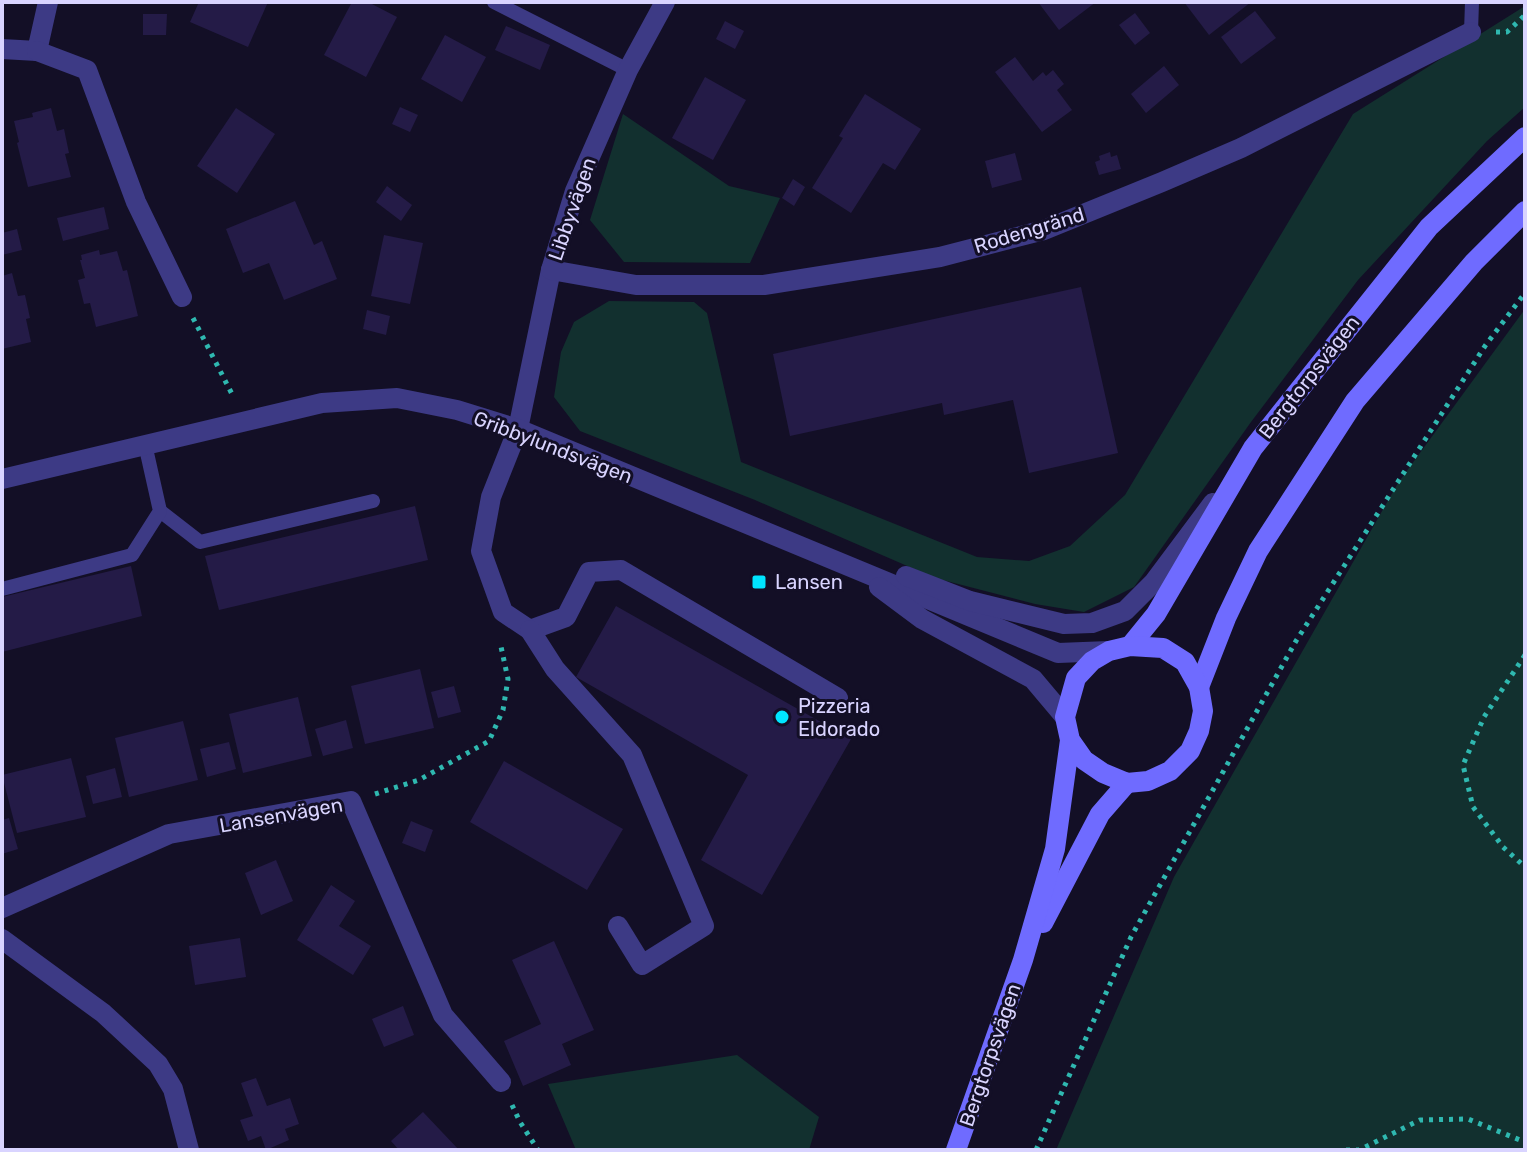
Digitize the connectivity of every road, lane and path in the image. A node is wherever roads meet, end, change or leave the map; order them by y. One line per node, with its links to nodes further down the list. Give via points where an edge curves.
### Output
1 (48, 2): 8 (street)
2 (494, 2): 9 (lane)
3 (665, 2): 9 (street, Libbyvägen)
4 (1472, 2): 6 (lane)
5 (1525, 15): 6 (path, via 1507,32)
6 (1471, 32): 12 (street, Rodengränd, via 1202,165 1044,230 940,257 764,285 636,285)
7 (2, 49): 8 (street)
8 (37, 51): 14 (street, via 87,70 136,202)
9 (628, 70): 12 (street, Libbyvägen, via 575,191)
10 (1525, 137): 18 (main road, Bergtorpsvägen, via 1429,227)
11 (1525, 211): 29 (main road, via 1474,262 1355,401 1258,551)
12 (551, 270): 16 (street, Libbyvägen)
13 (1525, 293): 45 (path, via 1485,346 1296,641 1131,937)
14 (182, 297): 15 (path)
15 (245, 421): 16 (street, Gribbylundsvägen, via 322,403 397,398); 17 (street, Gribbylundsvägen)
16 (518, 429): 22 (street, Gribbylundsvägen); 24 (street, Libbyvägen, via 491,497 481,551 503,612)
17 (145, 444): 19 (street, Gribbylundsvägen); 21 (lane)
18 (1253, 448): 22 (street, via 1154,582 1125,611 1092,623 1064,624 970,601 907,577); 26 (main road, Bergtorpsvägen, via 1156,614)
19 (2, 479)
20 (373, 501): 21 (lane, via 200,542)
21 (160, 511): 23 (lane, via 132,555)
22 (856, 570): 27 (street, Gribbylundsvägen, via 1058,653); 31 (street, Gribbylundsvägen, via 922,619 1033,679)
23 (2, 589)
24 (530, 630): 30 (street, via 566,617 589,572 621,570); 37 (street, Libbyvägen, via 555,669 632,755 704,926 642,965)
25 (500, 640): 34 (path, via 508,679 503,710 489,741 419,780)
26 (1130, 646): 27 (main road, Bergtorpsvägen); 29 (main road, Bergtorpsvägen, via 1163,648 1185,662)
27 (1109, 651): 31 (main road, Bergtorpsvägen, via 1076,678)
28 (1525, 655): 35 (path, via 1484,717 1463,765 1473,807)
29 (1199, 687): 33 (main road, via 1203,711 1190,751 1170,771)
30 (838, 698)
31 (1065, 717): 32 (main road, Bergtorpsvägen)
32 (1070, 740): 33 (main road, via 1084,760); 39 (main road, Bergtorpsvägen, via 1055,849)
33 (1127, 783): 39 (main road, Bergtorpsvägen, via 1100,814)
34 (351, 801): 36 (street, Lansenvägen, via 169,834); 40 (street, Lansenvägen, via 443,1015)
35 (1525, 867)
36 (2, 908)
37 (618, 926)
38 (2, 939): 42 (street, via 103,1013 158,1064 173,1089)
39 (1023, 960): 44 (main road, Bergtorpsvägen)
40 (501, 1082): 43 (path)
41 (1525, 1142): 46 (path, via 1468,1119 1420,1120 1359,1150)
42 (189, 1150)
43 (538, 1150)
44 (956, 1150)
45 (1036, 1150)
46 (1346, 1150)

